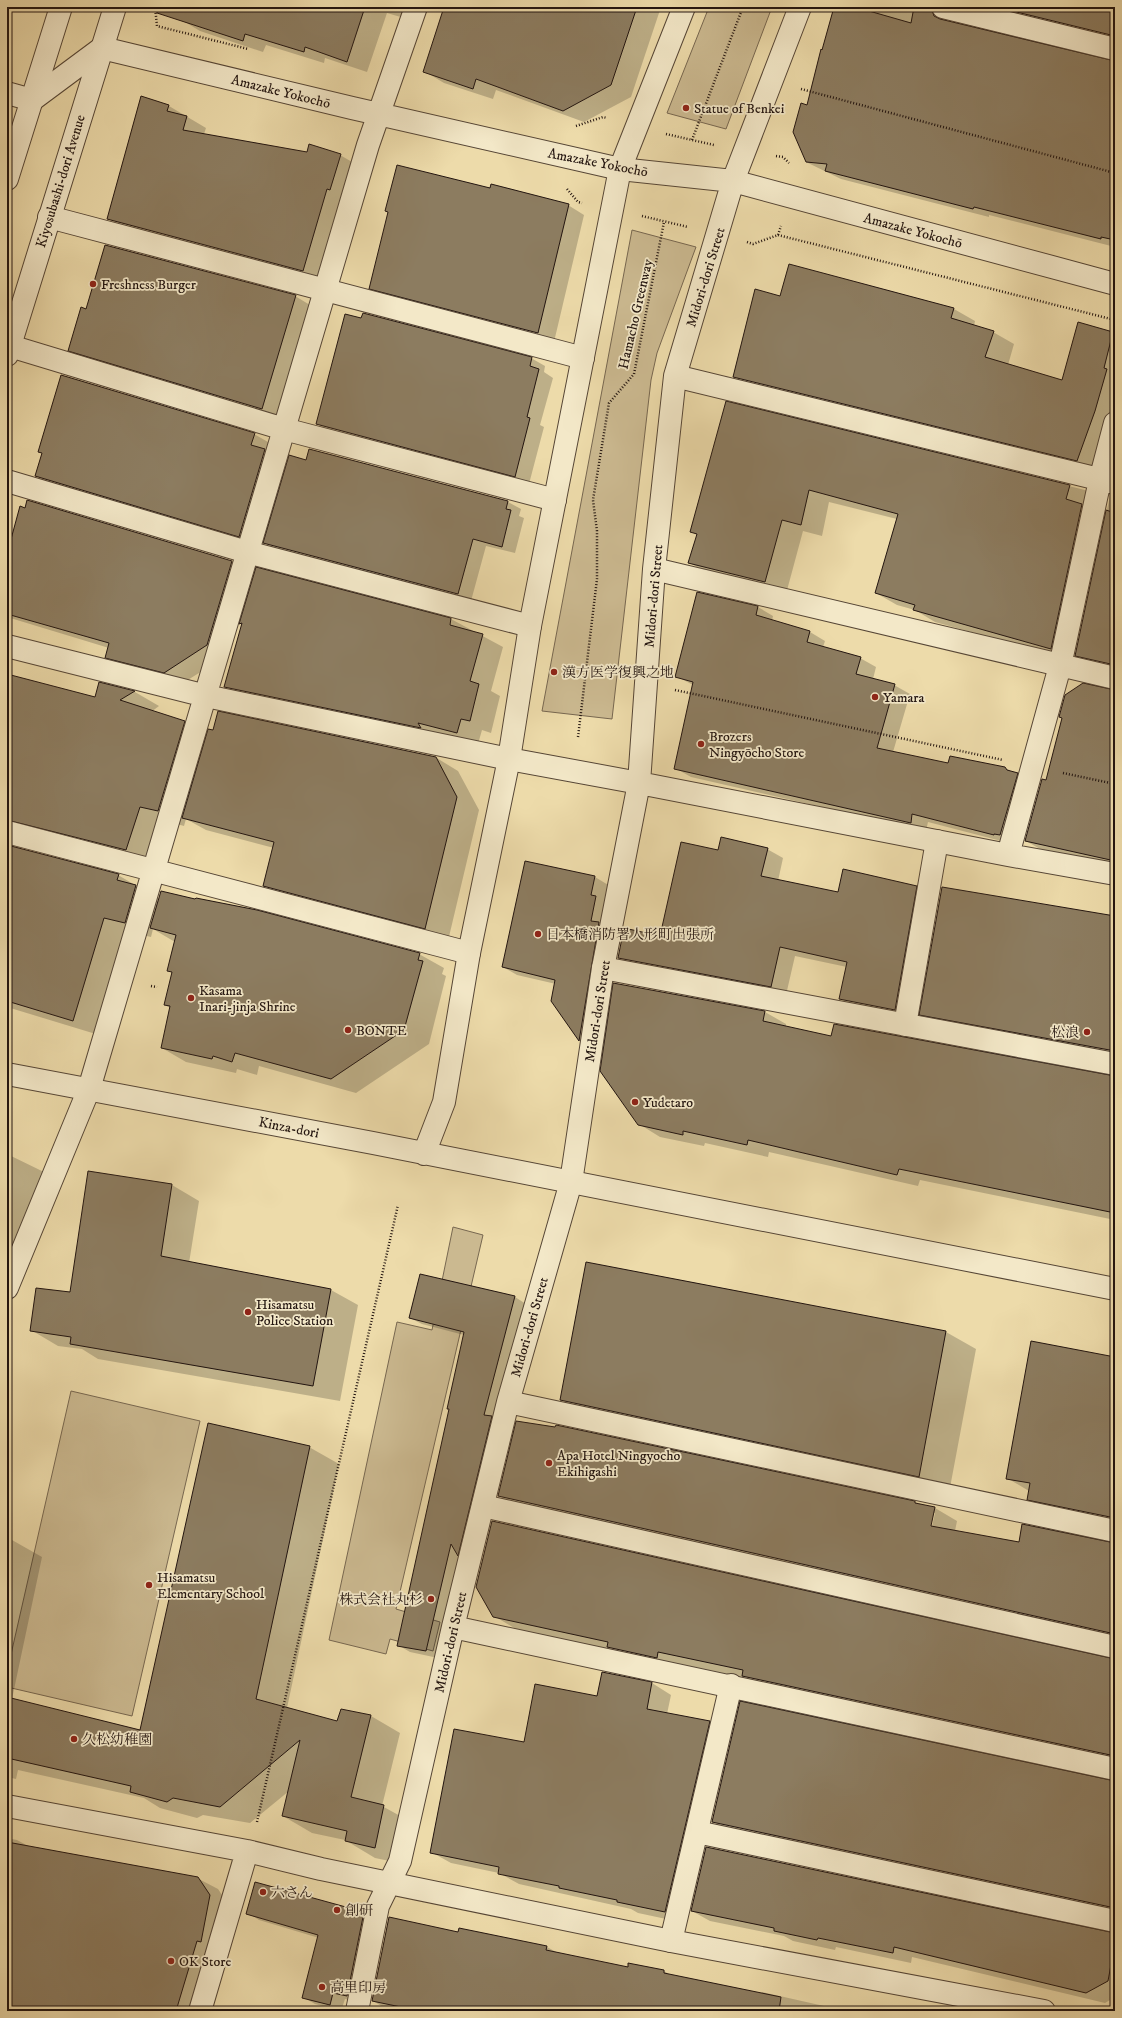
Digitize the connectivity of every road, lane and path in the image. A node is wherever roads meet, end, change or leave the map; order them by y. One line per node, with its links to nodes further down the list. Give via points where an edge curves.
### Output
1 (61, 7): 12 (street)
2 (115, 7): 8 (street, Kiyosubashi-dori Avenue)
3 (416, 7): 13 (street)
4 (684, 7): 15 (street)
5 (743, 7): 14 (path)
6 (800, 7): 10 (street, Midori-dori Street)
7 (944, 7): 9 (street)
8 (102, 48): 12 (street); 13 (street, Amazake Yokochō); 19 (street, Kiyosubashi-dori Avenue)
9 (1115, 49)
10 (772, 81): 16 (path); 18 (street, Midori-dori Street)
11 (7, 93): 12 (street)
12 (32, 100): 17 (street)
13 (378, 114): 15 (street, Amazake Yokochō); 23 (street)
14 (692, 140)
15 (620, 169): 18 (street, Amazake Yokochō); 27 (street)
16 (1115, 173)
17 (7, 180)
18 (733, 181): 22 (street, Amazake Yokochō); 28 (street, Midori-dori Street)
19 (48, 217): 23 (street); 26 (street, Kiyosubashi-dori Avenue)
20 (664, 222): 42 (path, Hamacho Greenway, via 634,374 609,403 593,500 597,531 597,579)
21 (778, 235): 25 (path)
22 (1115, 284)
23 (326, 290): 27 (street); 30 (street)
24 (1113, 312): 25 (path)
25 (1113, 319)
26 (8, 351): 30 (street)
27 (583, 358): 33 (street)
28 (675, 376): 32 (street); 35 (street, Midori-dori Street)
29 (1115, 423): 32 (street)
30 (284, 429): 33 (street); 34 (street)
31 (7, 481): 34 (street)
32 (1108, 482): 38 (street)
33 (555, 500): 36 (street)
34 (247, 552): 36 (street); 41 (street)
35 (654, 569): 38 (street); 40 (street, Midori-dori Street)
36 (530, 626): 43 (street)
37 (7, 646): 41 (street)
38 (1060, 666): 39 (street); 44 (street)
39 (1115, 678)
40 (646, 684): 44 (path); 45 (street, Midori-dori Street)
41 (206, 696): 43 (street); 50 (street)
42 (578, 737)
43 (509, 759): 45 (street); 52 (street)
44 (1032, 766): 46 (path); 49 (street)
45 (639, 783): 48 (street); 53 (street, Midori-dori Street)
46 (1115, 784)
47 (7, 832): 50 (street)
48 (937, 842): 49 (street); 54 (street)
49 (1008, 855): 51 (street)
50 (152, 871): 52 (street); 57 (street)
51 (1115, 874)
52 (469, 953): 58 (street, via 444,1102)
53 (603, 968): 54 (street); 59 (street, Midori-dori Street)
54 (905, 1025): 55 (street)
55 (1115, 1064)
56 (7, 1074): 57 (street, Kinza-dori)
57 (89, 1089): 58 (street, Kinza-dori); 61 (street)
58 (424, 1154): 59 (street, Kinza-dori)
59 (571, 1182): 62 (street, Kinza-dori); 63 (street, Midori-dori Street)
60 (398, 1205): 71 (path)
61 (7, 1288)
62 (1115, 1288)
63 (508, 1402): 64 (street, Midori-dori Street); 65 (street)
64 (483, 1506): 66 (street, Midori-dori Street); 67 (street)
65 (1115, 1531)
66 (453, 1627): 68 (street); 74 (street, Midori-dori Street, via 400,1861)
67 (1115, 1647)
68 (731, 1685): 69 (street); 72 (street)
69 (1115, 1769)
70 (7, 1806): 73 (street)
71 (256, 1828)
72 (697, 1832): 75 (street); 76 (street)
73 (247, 1851): 74 (street); 77 (street)
74 (390, 1883): 76 (street); 78 (street, Midori-dori Street, via 378,1906)
75 (1115, 1921)
76 (672, 1941): 79 (street)
77 (200, 2011)
78 (356, 2011)
79 (1044, 2011)

